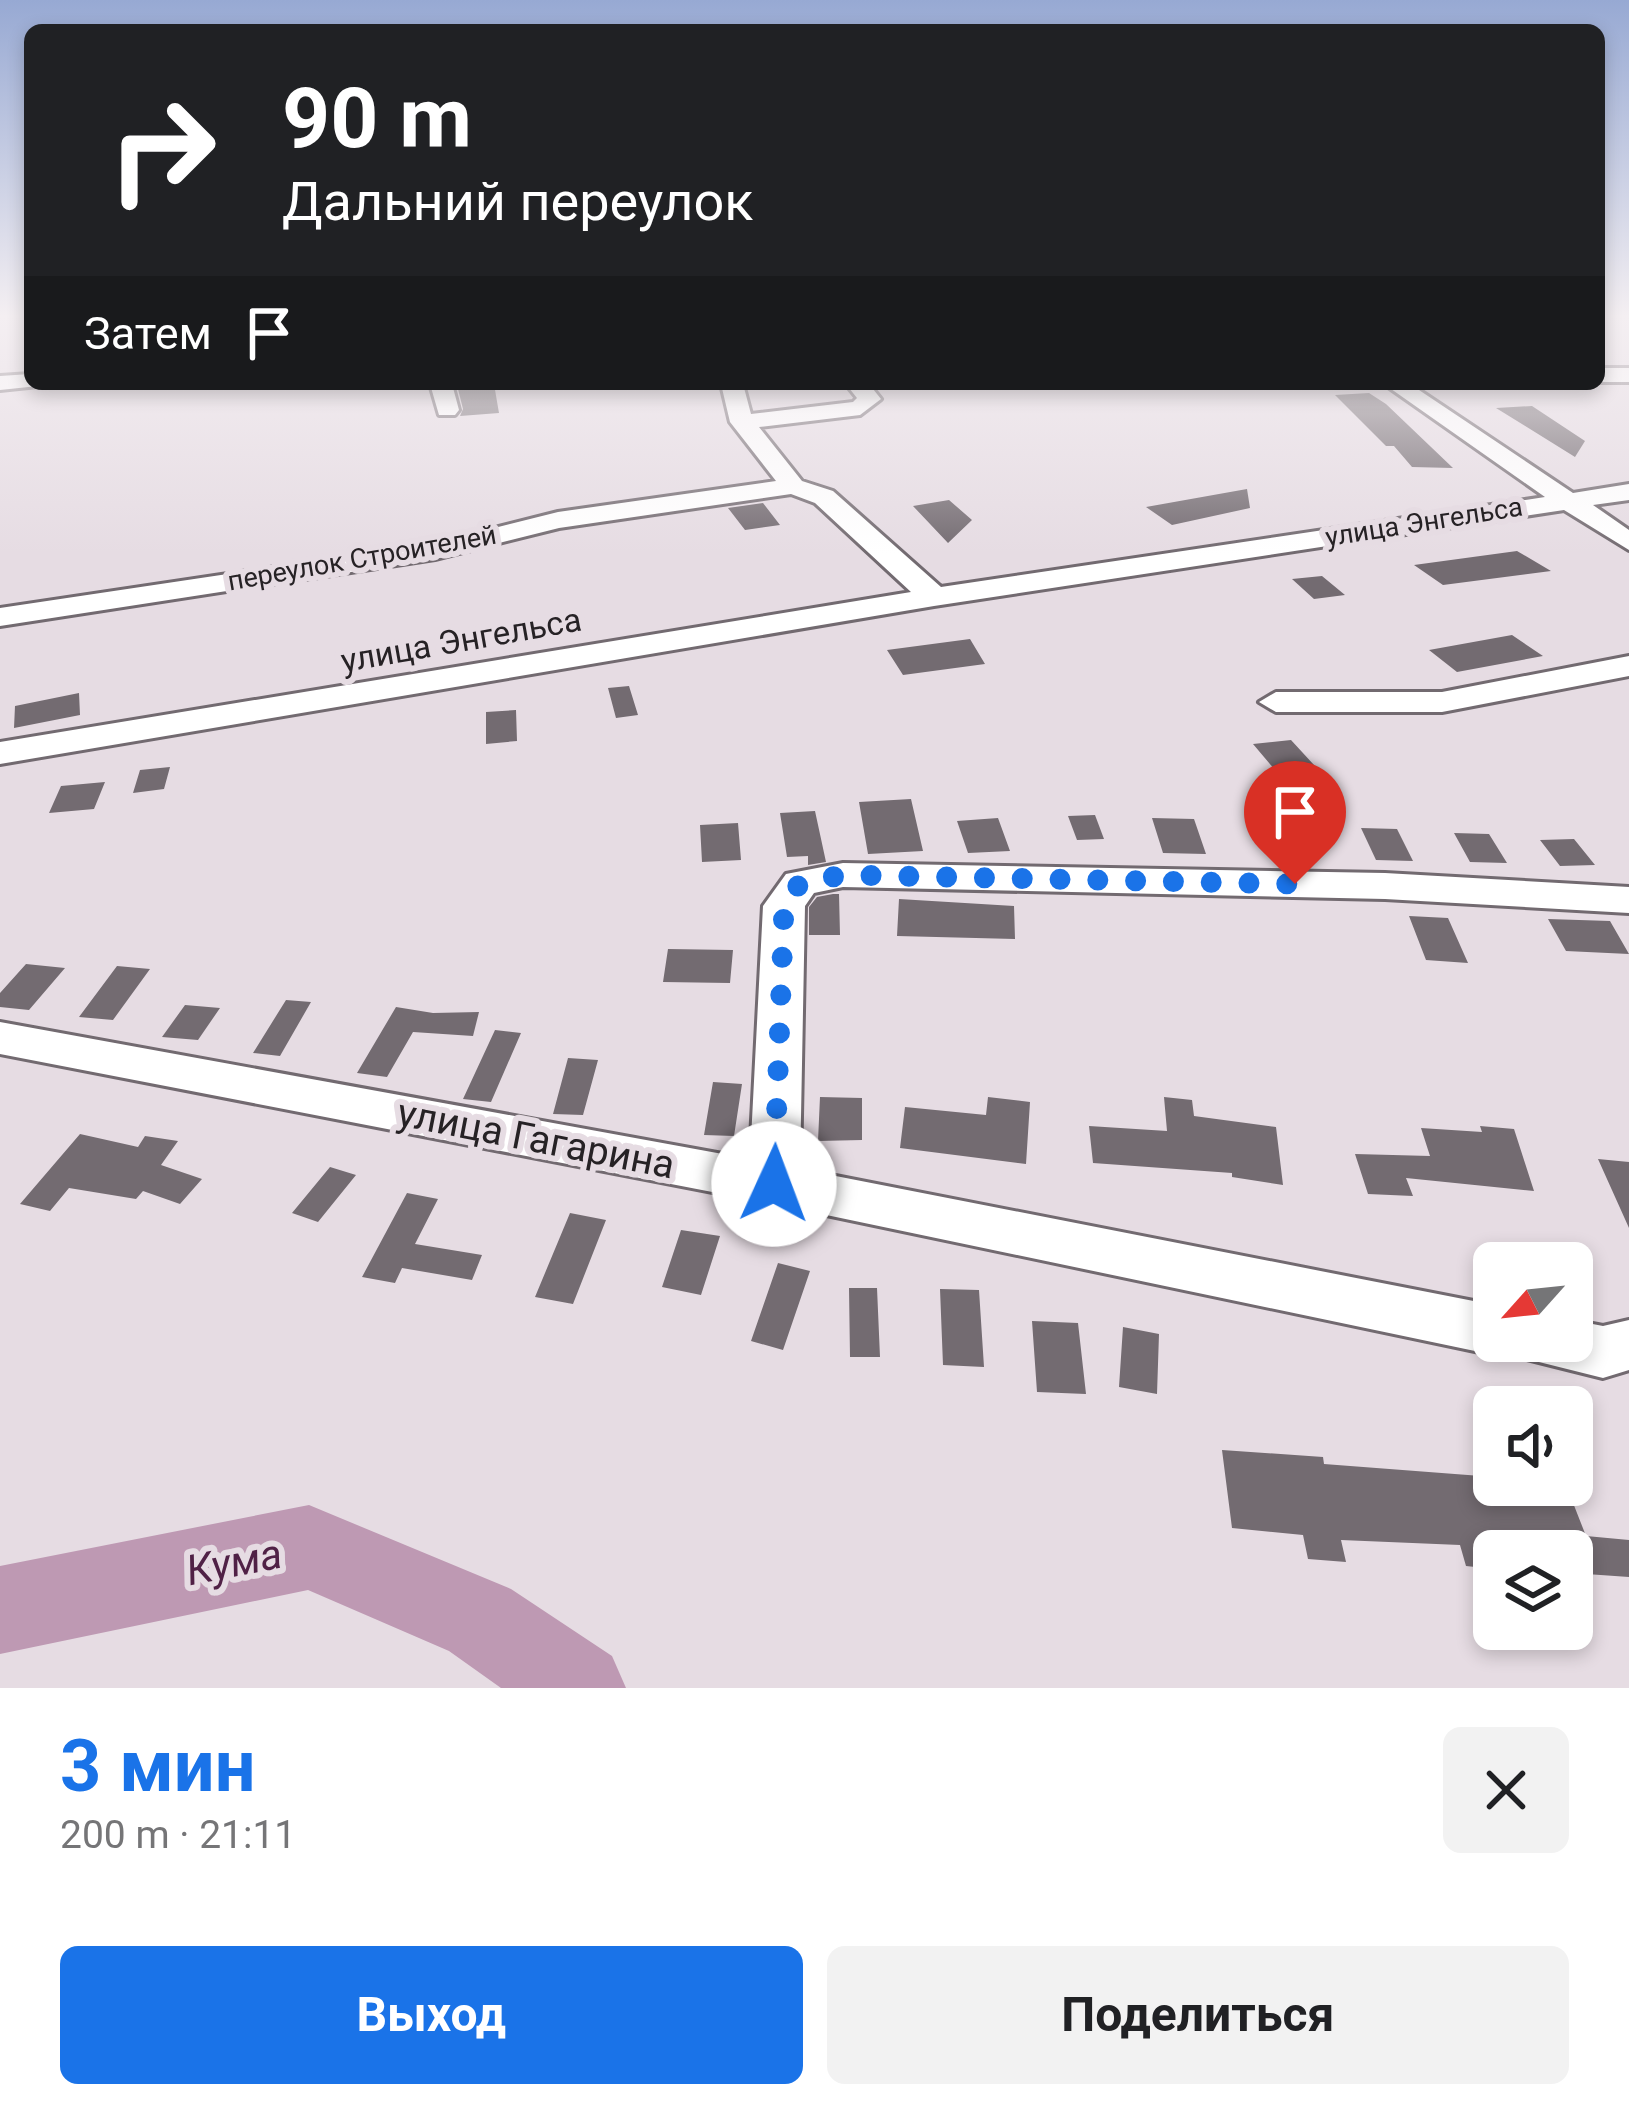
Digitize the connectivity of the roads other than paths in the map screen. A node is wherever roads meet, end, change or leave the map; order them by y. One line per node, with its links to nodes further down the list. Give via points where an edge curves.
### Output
1 (444, 396): 5 (street)
2 (735, 396): 6 (street)
3 (867, 396): 6 (street, via 860,408)
4 (1412, 396): 9 (street)
5 (448, 410)
6 (742, 422): 7 (street)
7 (794, 486): 11 (street, via 824,497); 12 (street, переулок Строителей)
8 (1629, 492): 9 (street, улица Энгельса)
9 (1567, 500): 10 (street); 11 (street, улица Энгельса)
10 (1629, 542)
11 (934, 597): 15 (street, улица Энгельса)
12 (0, 617)
13 (1629, 666): 14 (street, via 1442,702)
14 (1276, 702)
15 (0, 754)
16 (1629, 900): 18 (street, via 1385,886 843,875 800,883 784,906)
17 (0, 1038): 18 (street, улица Гагарина)
18 (774, 1184): 19 (street, улица Гагарина)
19 (1473, 1326)
20 (1629, 1345): 21 (street)
21 (1593, 1350)

